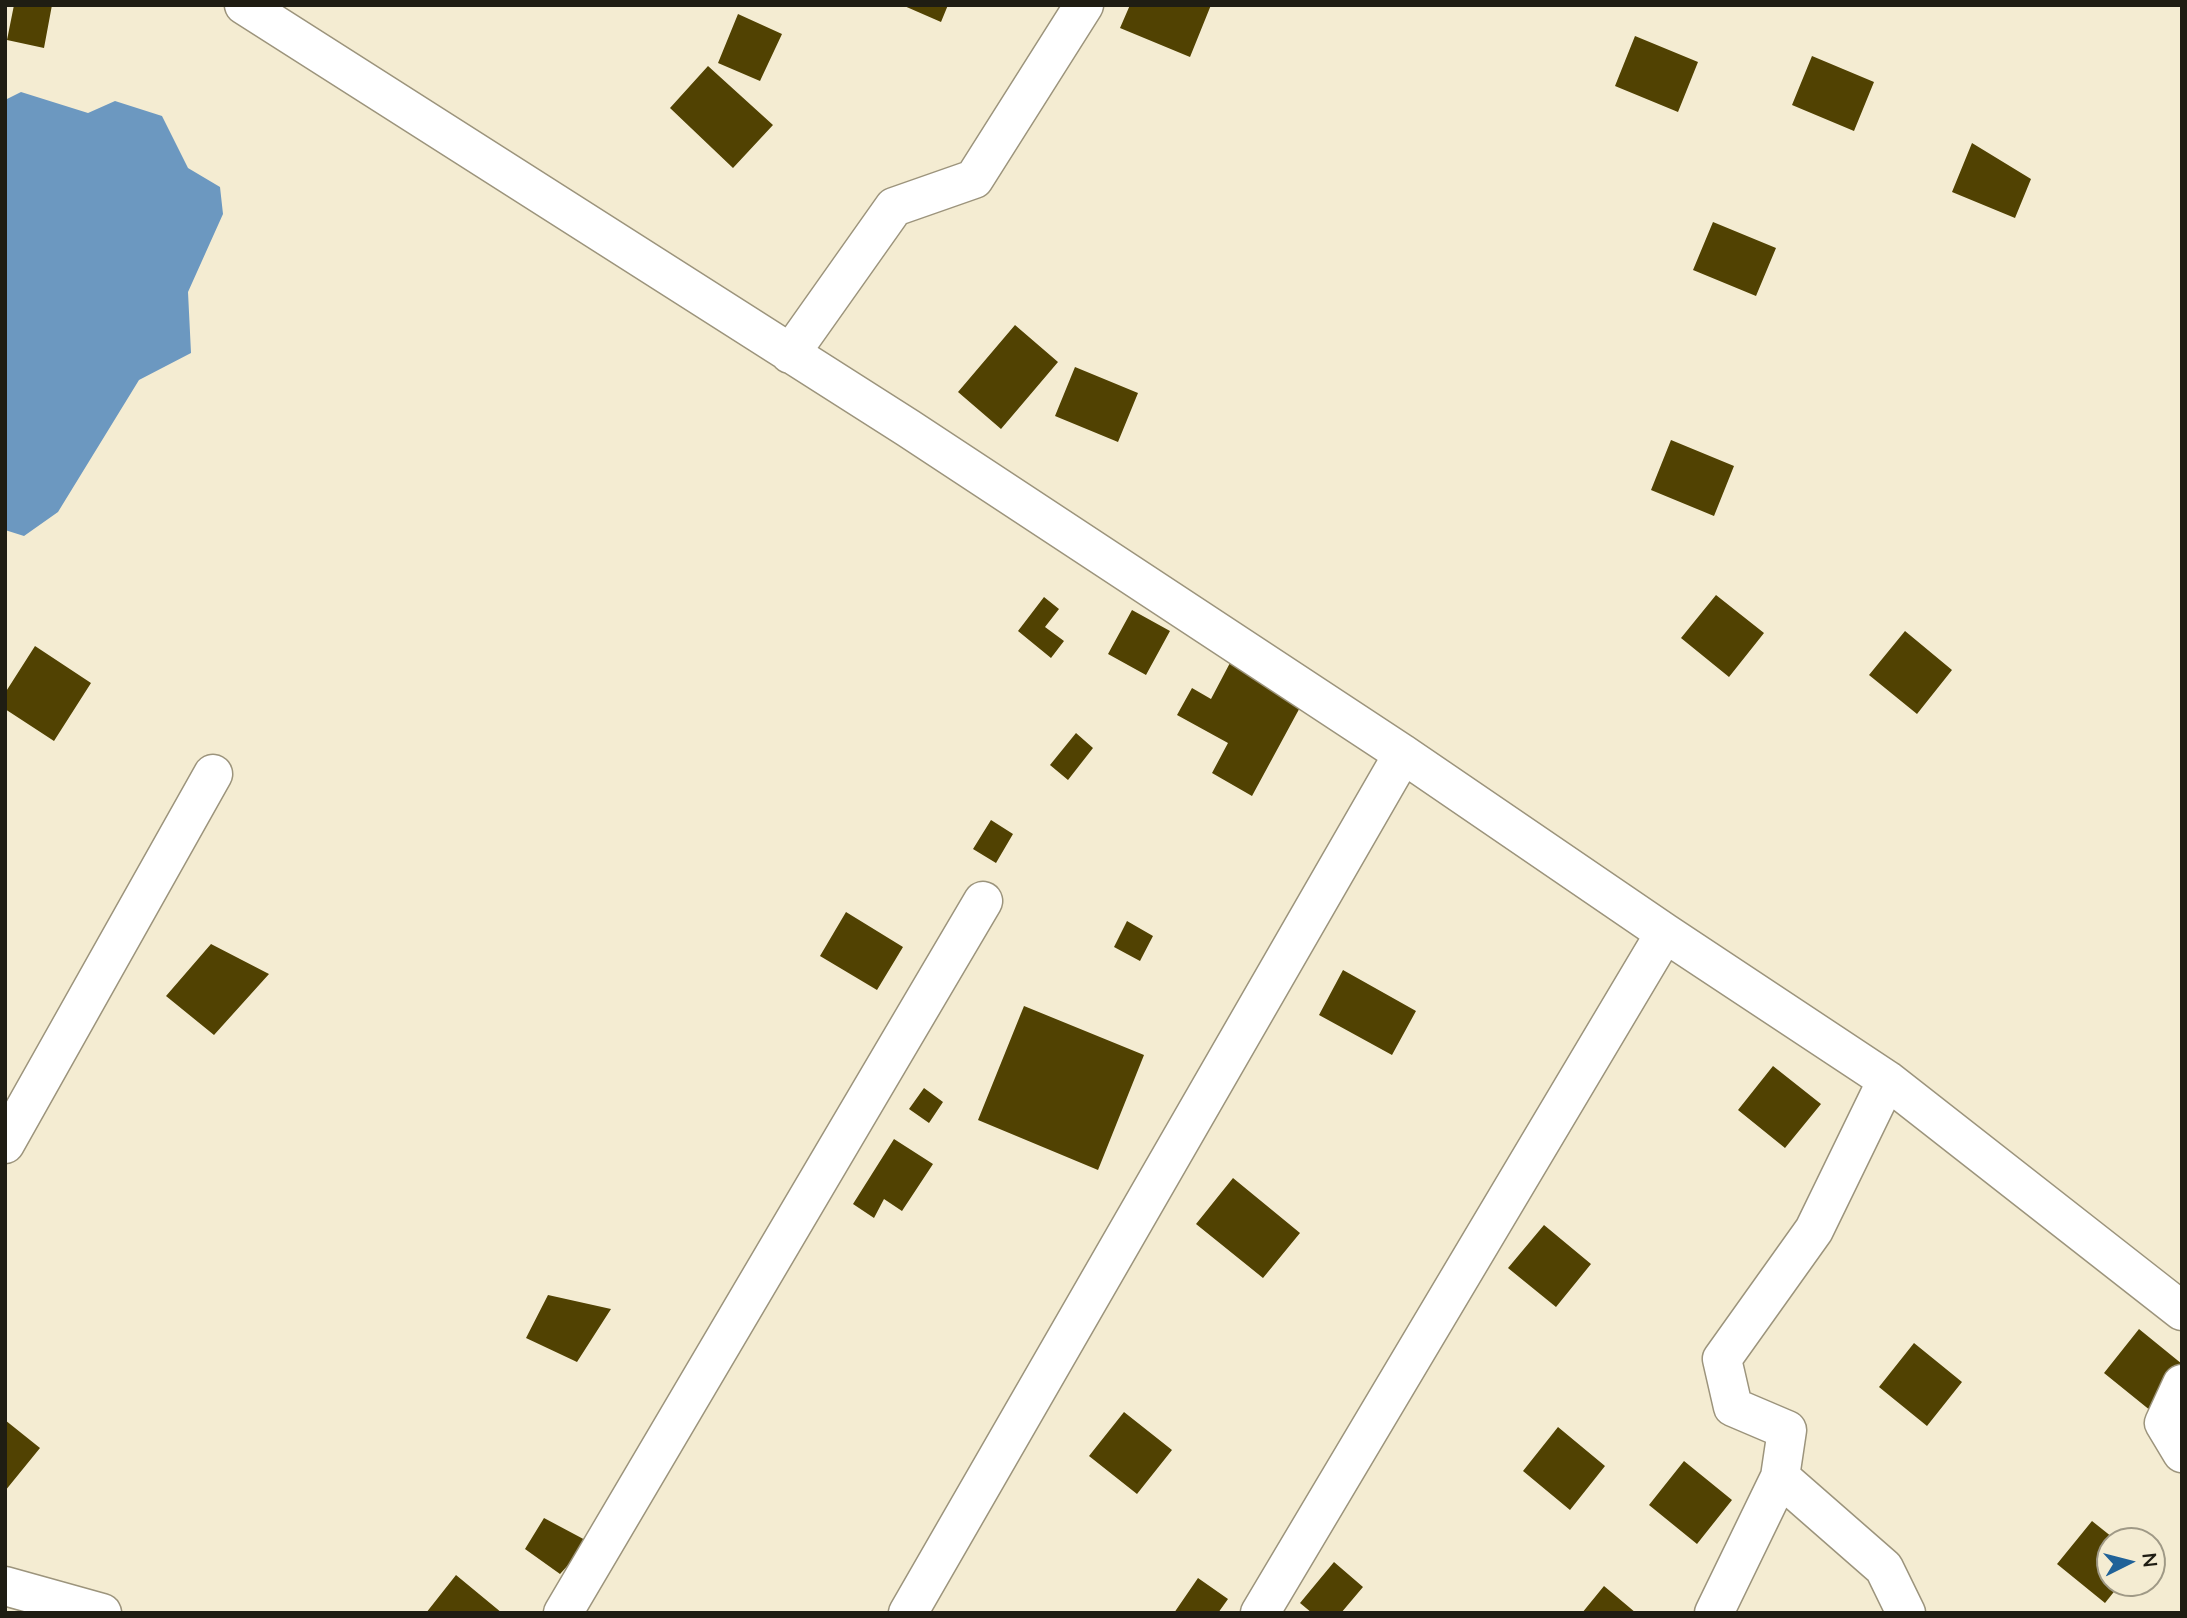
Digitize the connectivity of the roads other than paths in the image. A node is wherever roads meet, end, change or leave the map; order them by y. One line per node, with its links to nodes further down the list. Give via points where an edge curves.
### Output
1 (244, 5): 3 (street)
2 (1084, 5): 3 (street, via 974,179 894,207)
3 (790, 354): 4 (street)
4 (1404, 754): 7 (street); 17 (street)
5 (213, 774): 9 (street)
6 (983, 901): 16 (street)
7 (1665, 933): 8 (street); 18 (street)
8 (1887, 1080): 10 (street); 13 (street, via 1814,1230 1722,1359 1733,1407 1787,1430)
9 (5, 1144)
10 (2177, 1294)
11 (2182, 1384): 12 (street, via 2164,1423)
12 (2182, 1453)
13 (1780, 1478): 19 (street); 20 (street, via 1885,1568)
14 (5, 1586): 15 (street)
15 (102, 1613)
16 (563, 1613)
17 (908, 1613)
18 (1260, 1613)
19 (1714, 1613)
20 (1906, 1613)

